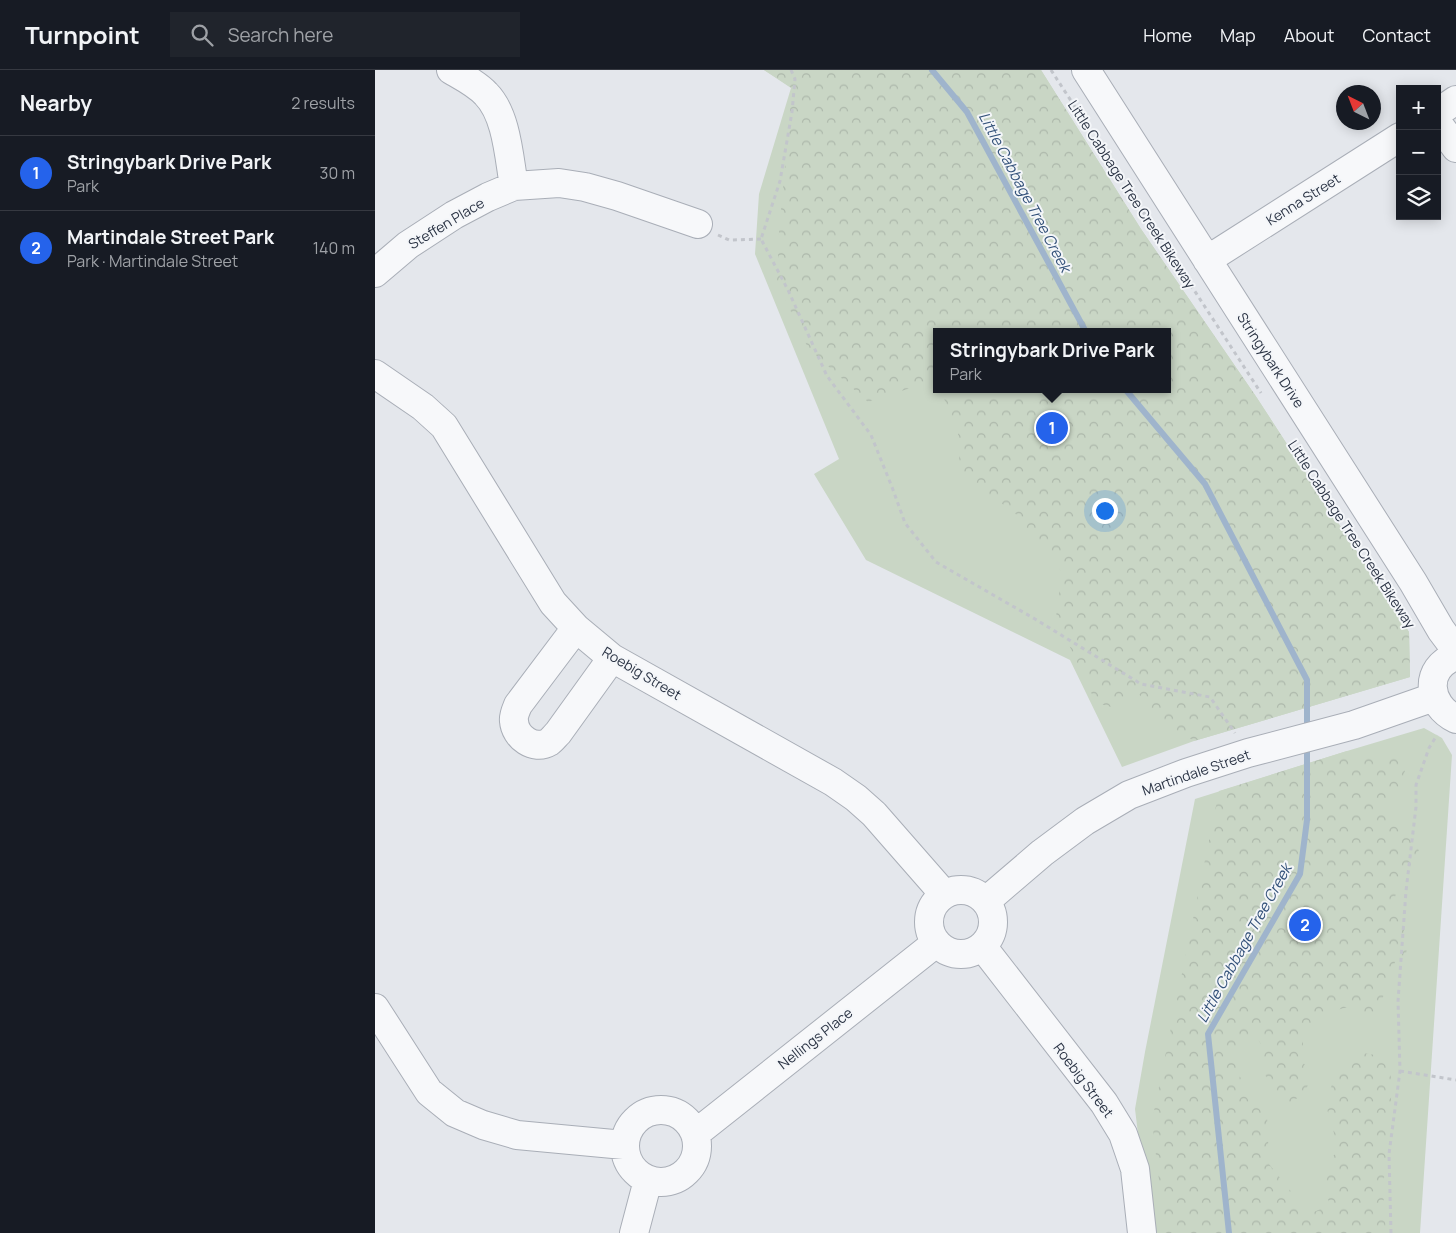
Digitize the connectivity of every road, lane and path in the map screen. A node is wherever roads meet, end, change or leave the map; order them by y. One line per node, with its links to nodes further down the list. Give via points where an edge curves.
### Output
1 (451, 70): 10 (street, via 486,94 496,106)
2 (791, 70): 12 (path, via 795,79 792,112 780,180)
3 (1051, 70): 16 (path, Little Cabbage Tree Creek Bikeway)
4 (1086, 70): 13 (street, Stringybark Drive)
5 (1456, 100): 6 (street)
6 (1441, 110)
7 (1441, 127): 9 (street)
8 (1396, 140): 13 (street, Kenna Street)
9 (1456, 148)
10 (514, 186): 11 (street, Steffen Place, via 559,183 585,187); 14 (street, Steffen Place, via 454,215 408,245)
11 (698, 224): 12 (path, via 729,240)
12 (761, 239): 23 (path, via 827,376 871,435 905,524 936,562 1141,684 1210,697)
13 (1207, 260): 18 (street, Stringybark Drive)
14 (375, 273)
15 (375, 374): 17 (street, Roebig Street, via 423,407 444,426 553,603)
16 (1261, 394)
17 (576, 628): 20 (street, Roebig Street); 20 (street, via 518,705 513,718 515,731 524,741 538,745 549,742)
18 (1456, 650)
19 (1456, 656): 21 (street, via 1441,666 1435,675)
20 (612, 658): 24 (street, Roebig Street, via 856,798)
21 (1429, 699): 22 (street); 25 (street, Martindale Street, via 1354,725 1186,773 1129,795 1085,821); 29 (path, via 1441,729 1429,748 1415,785 1416,807 1397,1001)
22 (1456, 719)
23 (1239, 738)
24 (944, 894): 25 (street, via 962,889); 26 (street, via 930,911 928,922)
25 (986, 901): 27 (street, via 993,920 992,929)
26 (935, 943): 27 (street, via 958,954 967,954); 31 (street, Nellings Place)
27 (982, 946): 35 (street, Roebig Street, via 1104,1103 1123,1134 1135,1169)
28 (375, 1008): 32 (street, via 429,1092 455,1113 517,1135)
29 (1400, 1071): 30 (path); 36 (path, via 1389,1154)
30 (1456, 1080)
31 (695, 1134): 32 (street, via 682,1116 661,1109 639,1116 631,1124); 33 (street, via 695,1157 685,1172 670,1181)
32 (624, 1145): 33 (street, via 631,1166)
33 (648, 1180): 34 (street)
34 (634, 1233)
35 (1142, 1233)
36 (1391, 1233)

